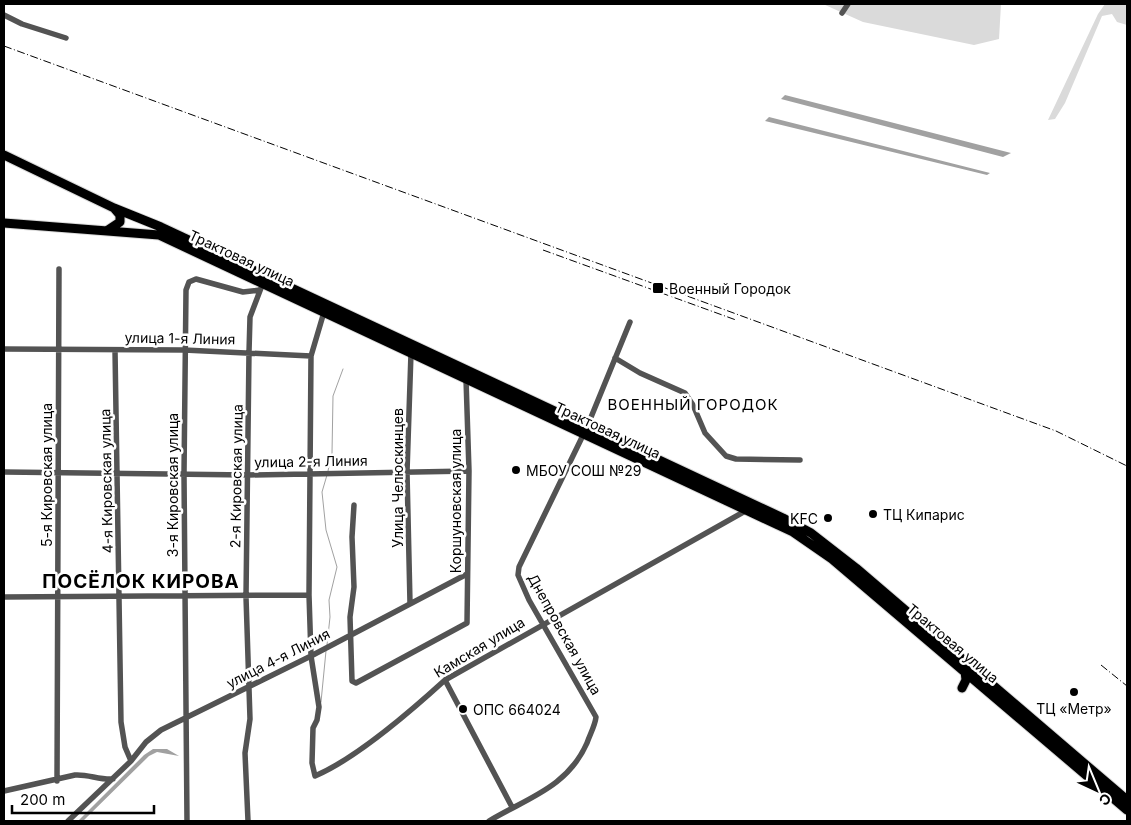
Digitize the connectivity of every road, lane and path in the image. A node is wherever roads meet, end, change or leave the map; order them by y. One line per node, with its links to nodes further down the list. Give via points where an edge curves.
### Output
1 (848, 4): 2 (street)
2 (842, 13)
3 (4, 15): 4 (street)
4 (66, 38)
5 (4, 155): 6 (main road, Трактовая улица)
6 (17, 162): 7 (main road, via 10,162); 8 (main road, Трактовая улица)
7 (5, 167)
8 (114, 208): 10 (main road, via 120,215 120,222); 24 (main road, Трактовая улица, via 161,227)
9 (4, 223): 10 (main road, Трактовая улица)
10 (107, 230): 12 (main road, Трактовая улица, via 158,235)
11 (59, 269): 16 (street, 5-я Кировская улица)
12 (262, 287): 13 (main road, Трактовая улица); 18 (street, 3-я Кировская улица, via 243,292 196,279 189,282); 19 (street, 2-я Кировская улица, via 250,317)
13 (324, 312): 20 (main road, Трактовая улица); 21 (street)
14 (630, 322): 22 (street, Днепровская улица)
15 (4, 349): 16 (street, улица 1-я Линия)
16 (58, 350): 17 (street, улица 1-я Линия); 30 (street, 5-я Кировская улица)
17 (115, 350): 18 (street, улица 1-я Линия); 29 (street, 4-я Кировская улица)
18 (184, 350): 19 (street, улица 1-я Линия); 31 (street, 3-я Кировская улица)
19 (249, 352): 21 (street, улица 1-я Линия); 33 (street, 2-я Кировская улица)
20 (411, 353): 23 (main road, Трактовая улица); 28 (street, Улица Челюскинцев)
21 (311, 356): 32 (street)
22 (615, 358): 24 (street, Днепровская улица); 25 (street, via 684,393 692,402 705,433 726,456)
23 (466, 379): 24 (main road, Трактовая улица); 26 (street, Коршуновская улица)
24 (585, 430): 35 (main road, Трактовая улица); 44 (street, Днепровская улица, via 519,567 518,575); 56 (main road, Трактовая улица, via 767,510 817,537)
25 (800, 460)
26 (469, 471): 28 (street, улица 2-я Линия); 36 (street, Коршуновская улица)
27 (4, 472): 30 (street, улица 2-я Линия)
28 (407, 472): 32 (street, улица 2-я Линия); 43 (street, Улица Челюскинцев)
29 (118, 473): 30 (street, улица 2-я Линия); 31 (street, улица 2-я Линия); 42 (street, 4-я Кировская улица)
30 (59, 474): 41 (street, 5-я Кировская улица)
31 (184, 474): 33 (street, улица 2-я Линия); 39 (street, 3-я Кировская улица)
32 (311, 474): 33 (street, улица 2-я Линия); 37 (street)
33 (249, 475): 40 (street, 2-я Кировская улица)
34 (354, 505): 45 (street)
35 (747, 510): 44 (street, Камская улица); 47 (main road, Трактовая улица, via 807,540)
36 (467, 574): 43 (street, улица 4-я Линия); 45 (street, Коршуновская улица, via 467,623 356,684 352,681)
37 (309, 595): 40 (street); 46 (street)
38 (4, 596): 41 (street)
39 (185, 596): 40 (street); 42 (street); 51 (street, 3-я Кировская улица)
40 (246, 596): 49 (street, 2-я Кировская улица)
41 (58, 597): 42 (street); 54 (street, 5-я Кировская улица)
42 (120, 597): 52 (street, 4-я Кировская улица, via 121,722 125,748)
43 (410, 603): 45 (street, улица 4-я Линия)
44 (543, 624): 48 (street, Камская улица); 57 (street, Днепровская улица, via 596,717 595,723 584,750 565,776 546,791)
45 (352, 634): 46 (street, улица 4-я Линия)
46 (311, 656): 48 (street, Камская улица, via 319,707 318,720 313,728 315,776 334,768); 49 (street, улица 4-я Линия)
47 (965, 672): 50 (main road); 58 (main road, Трактовая улица)
48 (445, 680): 57 (street)
49 (248, 687): 51 (street, улица 4-я Линия); 61 (street, 2-я Кировская улица, via 250,719 245,753)
50 (962, 688)
51 (185, 718): 52 (street, улица 4-я Линия, via 151,737); 60 (street, 3-я Кировская улица)
52 (131, 761): 53 (street, улица 4-я Линия)
53 (112, 778): 54 (street, via 101,780 83,774); 59 (street, улица 4-я Линия)
54 (57, 781): 55 (street)
55 (4, 791)
56 (1127, 800)
57 (512, 807): 62 (street)
58 (1127, 810)
59 (68, 821)
60 (187, 821)
61 (248, 821)
62 (489, 821)

